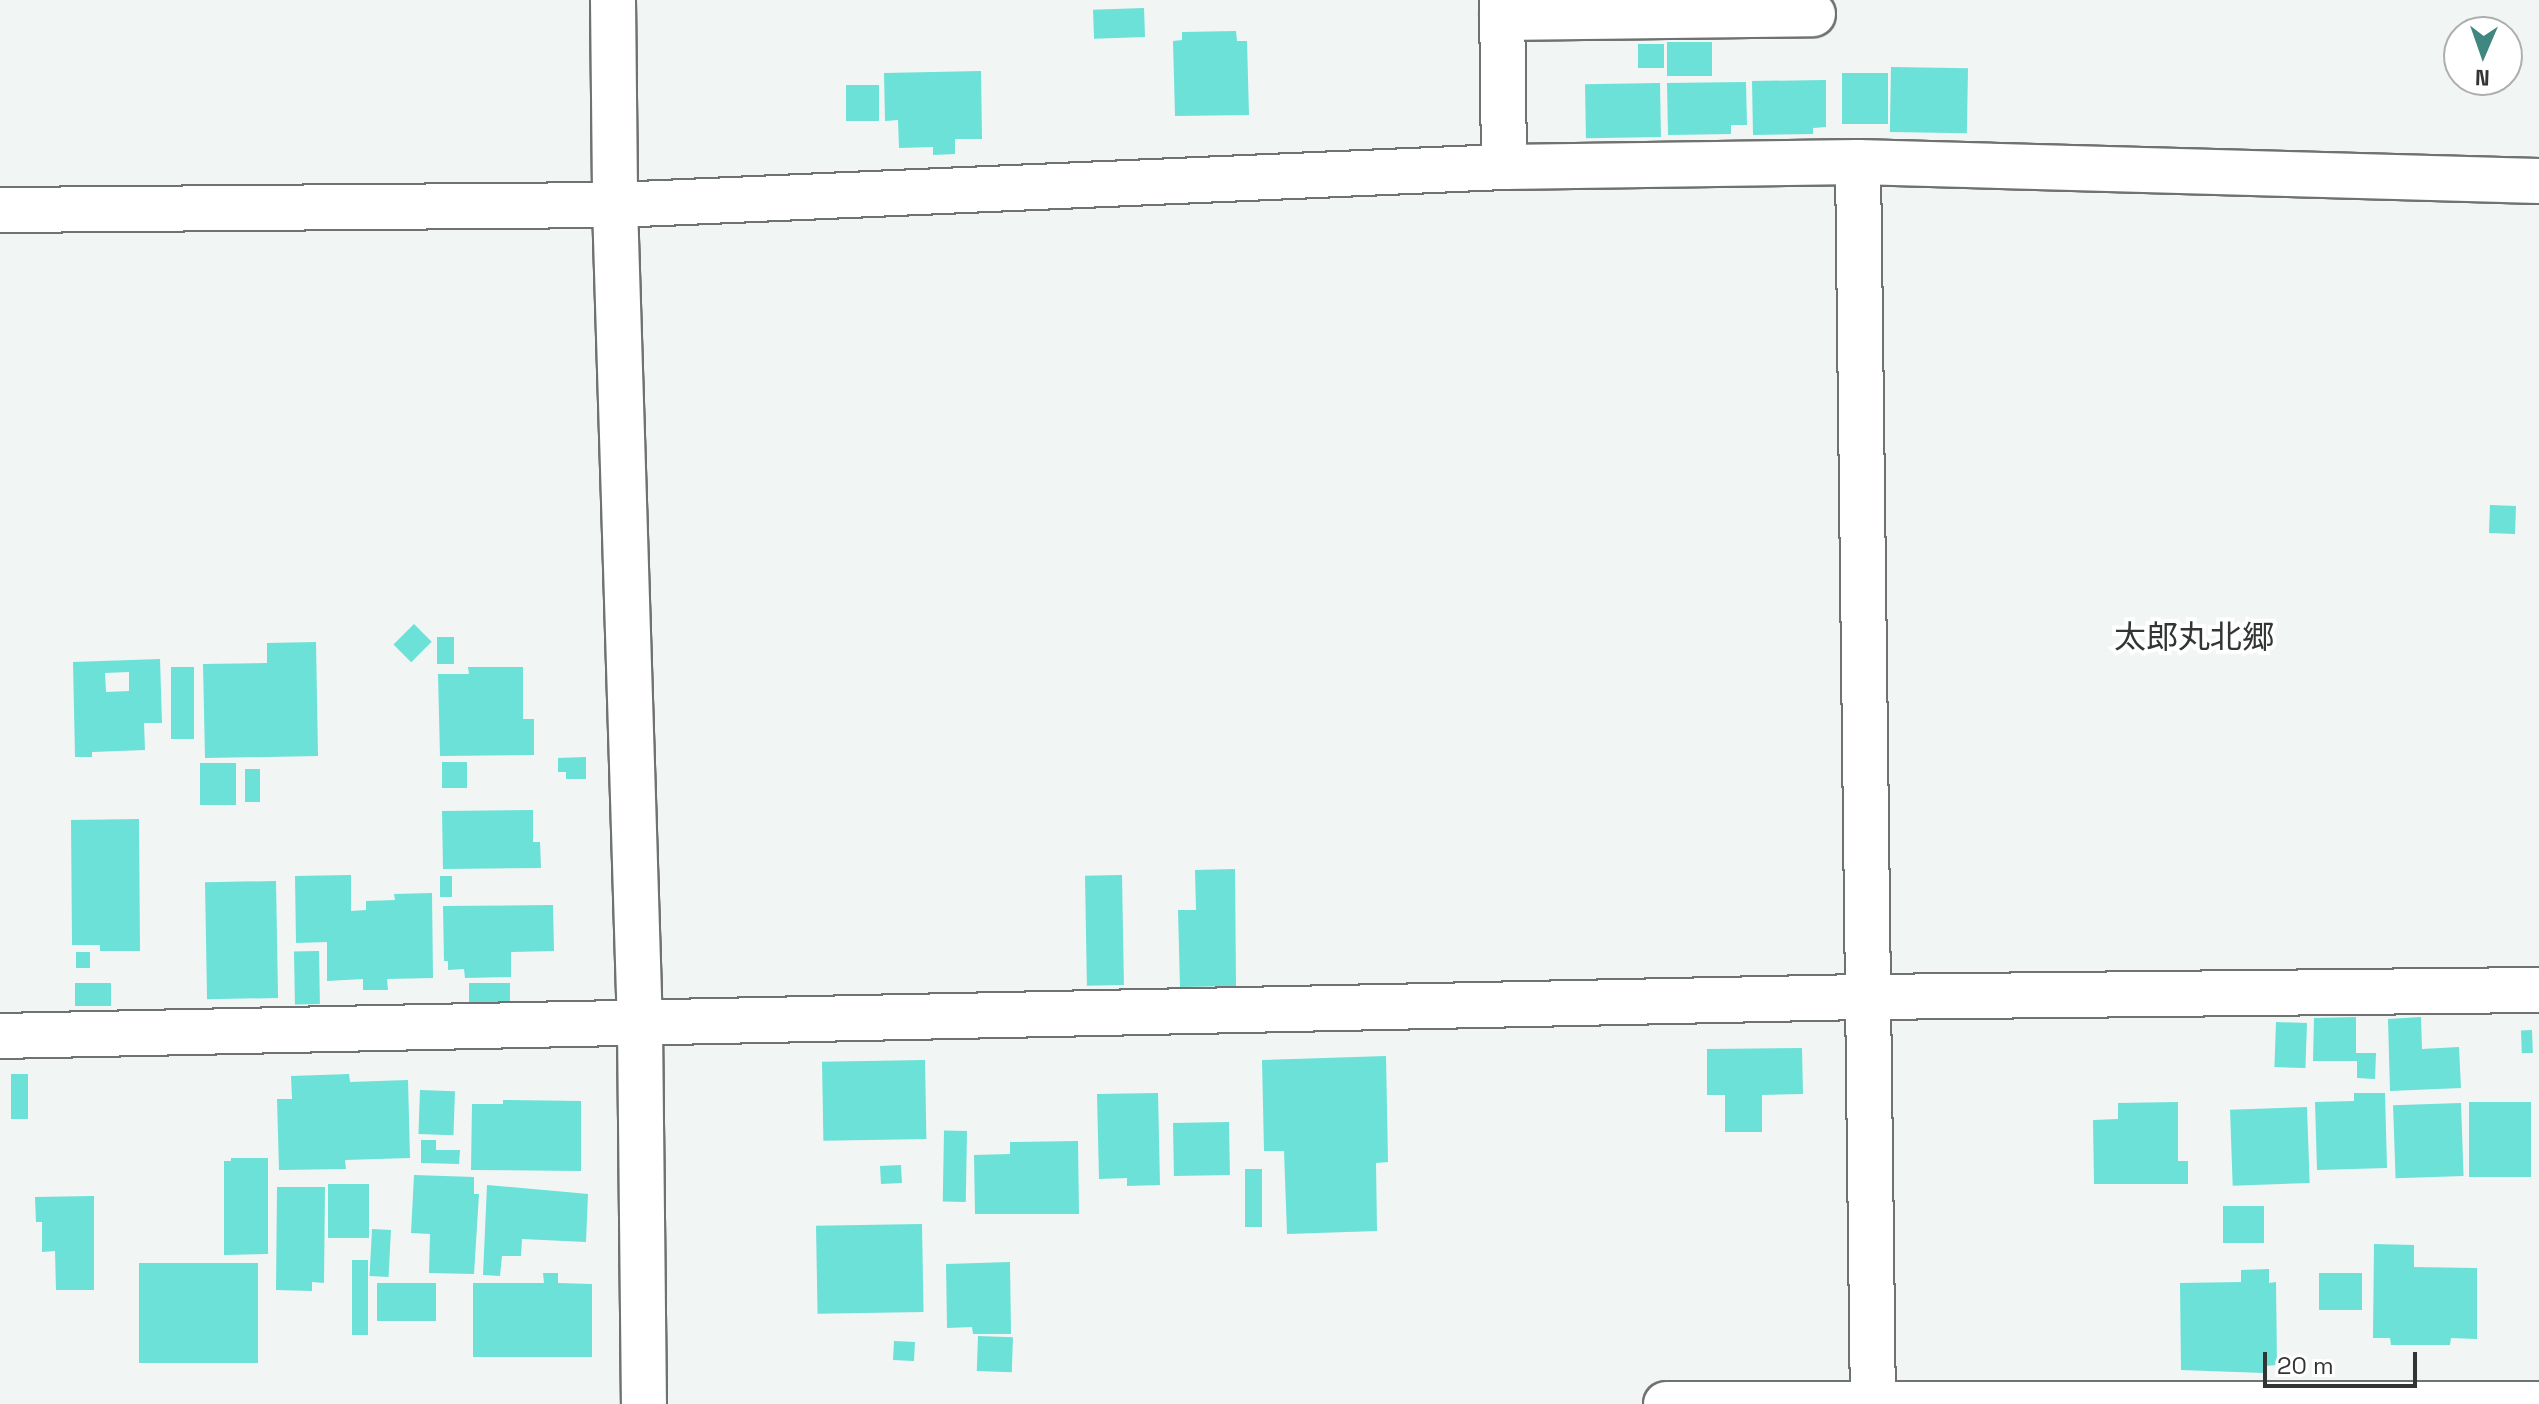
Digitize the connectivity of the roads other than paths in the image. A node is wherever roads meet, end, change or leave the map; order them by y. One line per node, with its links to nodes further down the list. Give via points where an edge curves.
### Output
1 (613, 0): 7 (street)
2 (1502, 9): 3 (street); 5 (street)
3 (1813, 14)
4 (1858, 162): 5 (street); 6 (street); 10 (street)
5 (1504, 167): 7 (street)
6 (2539, 181)
7 (615, 205): 8 (street); 11 (street)
8 (0, 210)
9 (2539, 990): 10 (street)
10 (1869, 997): 11 (street); 13 (street)
11 (640, 1026): 12 (street); 14 (street)
12 (0, 1036)
13 (1873, 1403): 15 (street); 16 (street)
14 (644, 1404)
15 (1666, 1404)
16 (2539, 1404)

